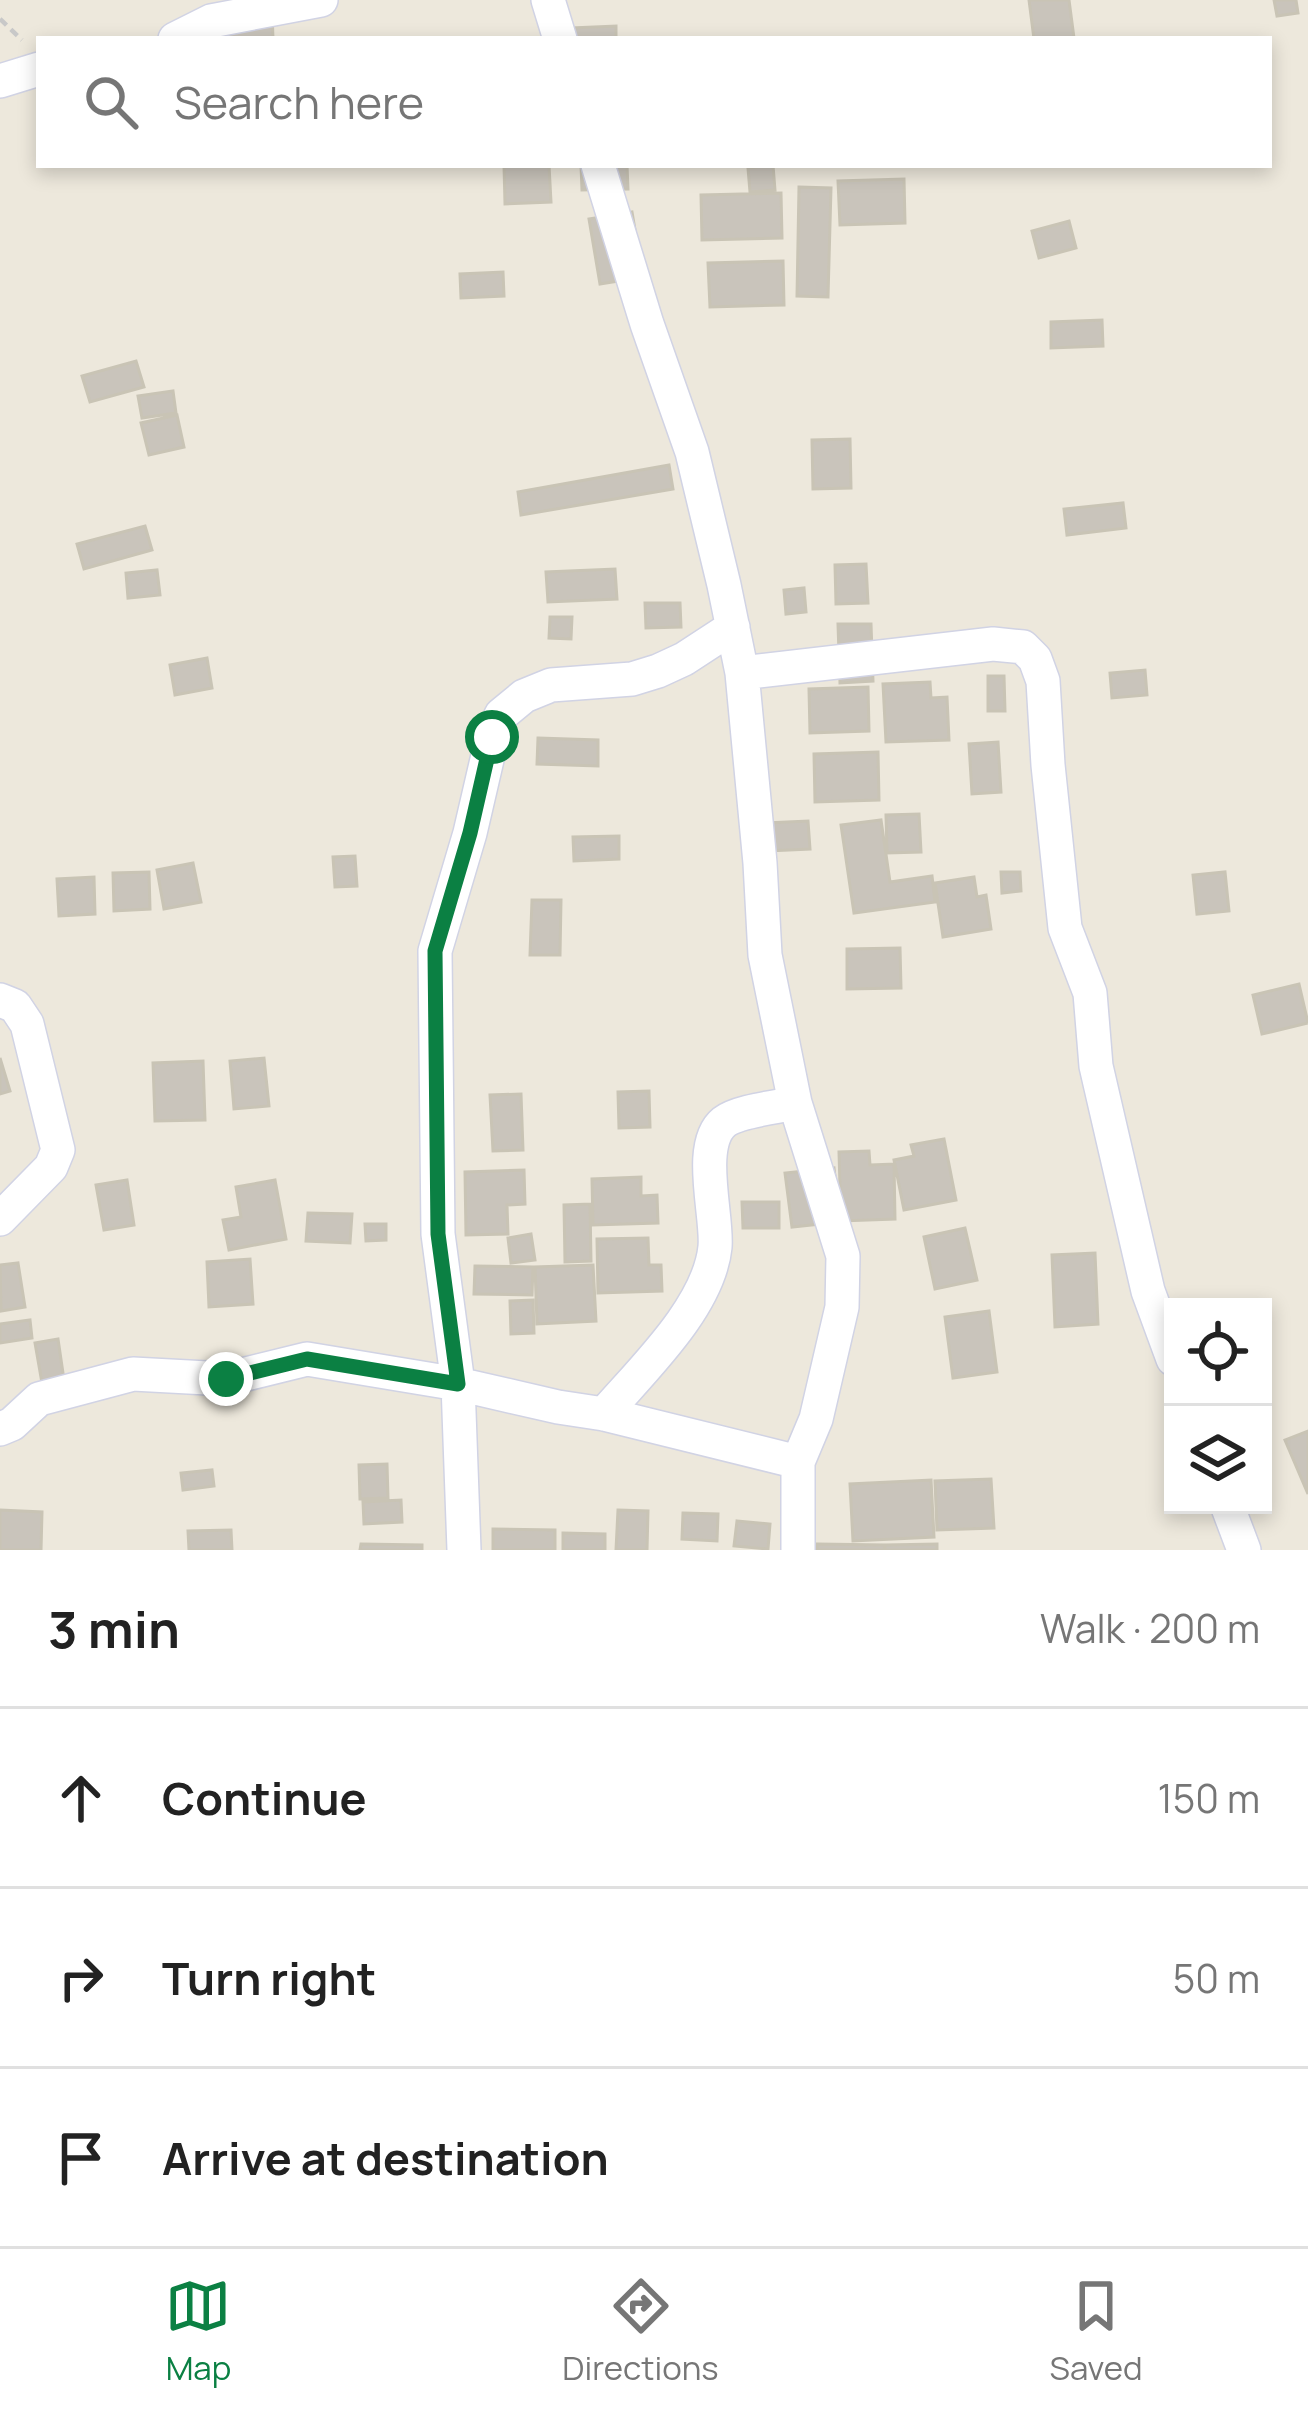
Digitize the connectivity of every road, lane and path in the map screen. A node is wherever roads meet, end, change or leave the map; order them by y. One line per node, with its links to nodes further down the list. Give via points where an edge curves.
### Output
1 (321, 0): 4 (street, via 211,21)
2 (548, 0): 5 (street)
3 (0, 19): 6 (path)
4 (181, 36)
5 (559, 36)
6 (33, 57): 7 (street)
7 (0, 81)
8 (599, 168): 9 (street, via 692,452)
9 (733, 627): 10 (street); 15 (street, via 658,671 524,696 501,715 492,737 435,951 438,1234)
10 (742, 673): 12 (street, via 765,956); 14 (street, via 993,644 1023,647 1036,659 1065,928 1090,993 1096,1066)
11 (0, 1000): 13 (street, via 28,1024 58,1150)
12 (795, 1103): 16 (street, via 725,1121 716,1134 715,1249 702,1288 682,1324); 18 (street, via 843,1256 842,1307 817,1419)
13 (0, 1219)
14 (1164, 1335)
15 (458, 1384): 16 (street); 17 (street, via 307,1359 226,1379 133,1374 39,1399); 20 (street)
16 (604, 1414): 18 (street)
17 (0, 1429)
18 (798, 1462): 21 (street)
19 (1230, 1514): 22 (street)
20 (464, 1550)
21 (798, 1550)
22 (1244, 1550)

